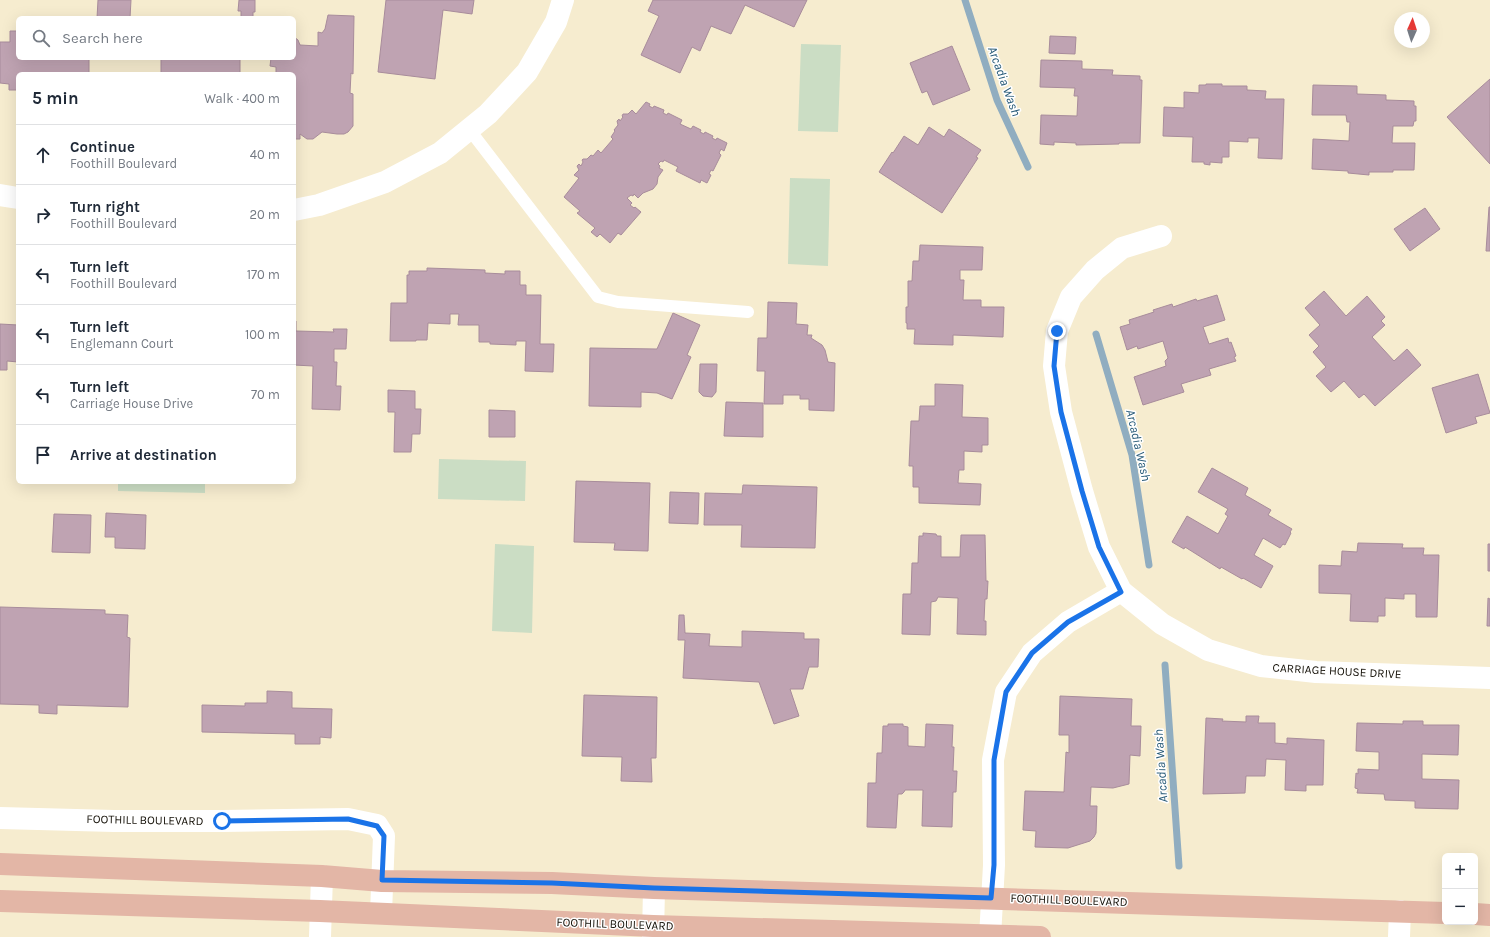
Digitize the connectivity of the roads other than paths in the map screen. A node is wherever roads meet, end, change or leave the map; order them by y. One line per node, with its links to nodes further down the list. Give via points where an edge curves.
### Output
1 (563, 0): 2 (street, via 556,22 527,72 488,114)
2 (469, 129): 5 (street, via 440,153 385,182); 7 (lane, via 598,297 618,302)
3 (0, 195): 4 (street)
4 (16, 198)
5 (296, 210)
6 (1161, 236): 8 (street, CARRIAGE HOUSE DRIVE, via 1122,248 1095,270 1071,298 1057,331 1054,366 1061,412 1099,547)
7 (748, 312)
8 (1121, 592): 9 (street, CARRIAGE HOUSE DRIVE, via 1162,624 1208,650 1261,666 1316,672); 15 (street, via 1068,622 1032,653 1006,692 994,760 994,865)
9 (1490, 678)
10 (0, 818): 13 (street, FOOTHILL BOULEVARD, via 114,821 348,819 377,826 384,836)
11 (0, 864): 12 (main road, FOOTHILL BOULEVARD)
12 (322, 876): 13 (main road, FOOTHILL BOULEVARD); 17 (street)
13 (382, 880): 14 (main road, FOOTHILL BOULEVARD); 19 (street, FOOTHILL BOULEVARD)
14 (654, 888): 15 (main road, FOOTHILL BOULEVARD); 23 (street)
15 (991, 898): 18 (main road, FOOTHILL BOULEVARD); 24 (street)
16 (0, 901): 17 (main road, FOOTHILL BOULEVARD)
17 (320, 911): 19 (main road, FOOTHILL BOULEVARD); 25 (street)
18 (1400, 911): 20 (main road, FOOTHILL BOULEVARD); 27 (street)
19 (381, 913): 23 (main road, FOOTHILL BOULEVARD)
20 (1442, 913)
21 (1478, 914): 22 (main road)
22 (1490, 915)
23 (653, 931): 24 (main road, FOOTHILL BOULEVARD)
24 (990, 936): 26 (main road, FOOTHILL BOULEVARD)
25 (320, 937)
26 (1040, 937)
27 (1399, 937)

